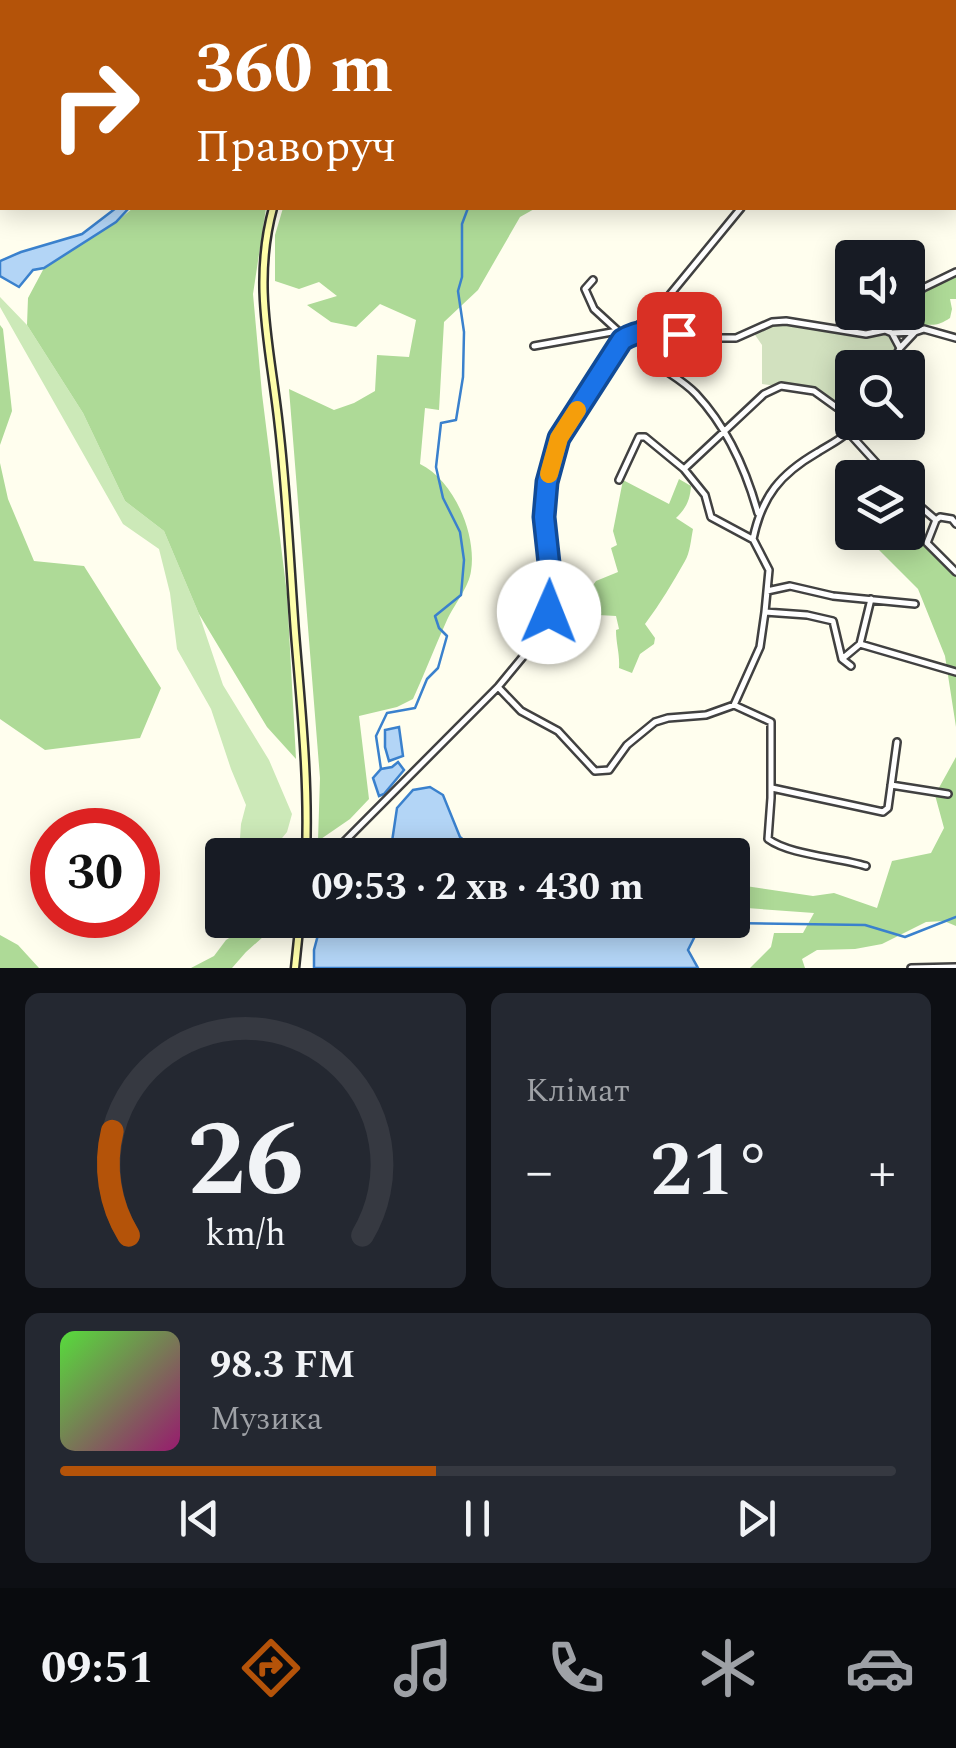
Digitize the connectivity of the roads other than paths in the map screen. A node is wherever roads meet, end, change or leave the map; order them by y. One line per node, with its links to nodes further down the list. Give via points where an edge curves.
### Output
1 (272, 210): 40 (main road, via 263,304 280,429)
2 (740, 210): 8 (street, via 659,308)
3 (956, 272): 5 (street)
4 (593, 280): 8 (street, via 586,289 594,310)
5 (925, 288)
6 (889, 331): 7 (street); 8 (street, via 866,334 786,321 736,338 651,330); 11 (street)
7 (916, 332): 9 (street, via 924,328); 11 (street)
8 (626, 336): 10 (street, via 612,332); 34 (street, via 559,438 544,517 549,612)
9 (956, 338)
10 (534, 346)
11 (900, 348)
12 (652, 361): 14 (street, via 694,392)
13 (835, 407): 14 (street, via 814,391 781,386)
14 (726, 431): 18 (street); 21 (street)
15 (837, 440): 21 (street, via 796,464)
16 (855, 440): 17 (street)
17 (874, 460)
18 (684, 469): 19 (street, via 639,438); 24 (street, via 706,494 711,517)
19 (619, 480)
20 (925, 511): 22 (street)
21 (758, 514): 24 (street)
22 (936, 520): 23 (street); 25 (street, via 927,543)
23 (956, 524)
24 (753, 539): 26 (street, via 769,570)
25 (956, 572)
26 (767, 592): 27 (street, via 790,586); 29 (street)
27 (870, 598): 28 (street); 30 (street)
28 (915, 604)
29 (765, 612): 31 (street, via 833,621); 35 (street, via 760,647)
30 (860, 644): 31 (street); 33 (street)
31 (842, 659): 32 (street)
32 (851, 666)
33 (956, 672)
34 (498, 687): 35 (street, via 603,772 655,722); 41 (street)
35 (734, 704): 38 (street, via 771,722)
36 (897, 742): 37 (street)
37 (891, 785): 38 (street, via 884,812); 39 (street)
38 (772, 788): 42 (street, via 768,839)
39 (948, 794)
40 (306, 838)
41 (348, 838)
42 (866, 866)
43 (298, 938): 44 (main road)
44 (295, 968)
45 (911, 968): 46 (street)
46 (956, 968)

